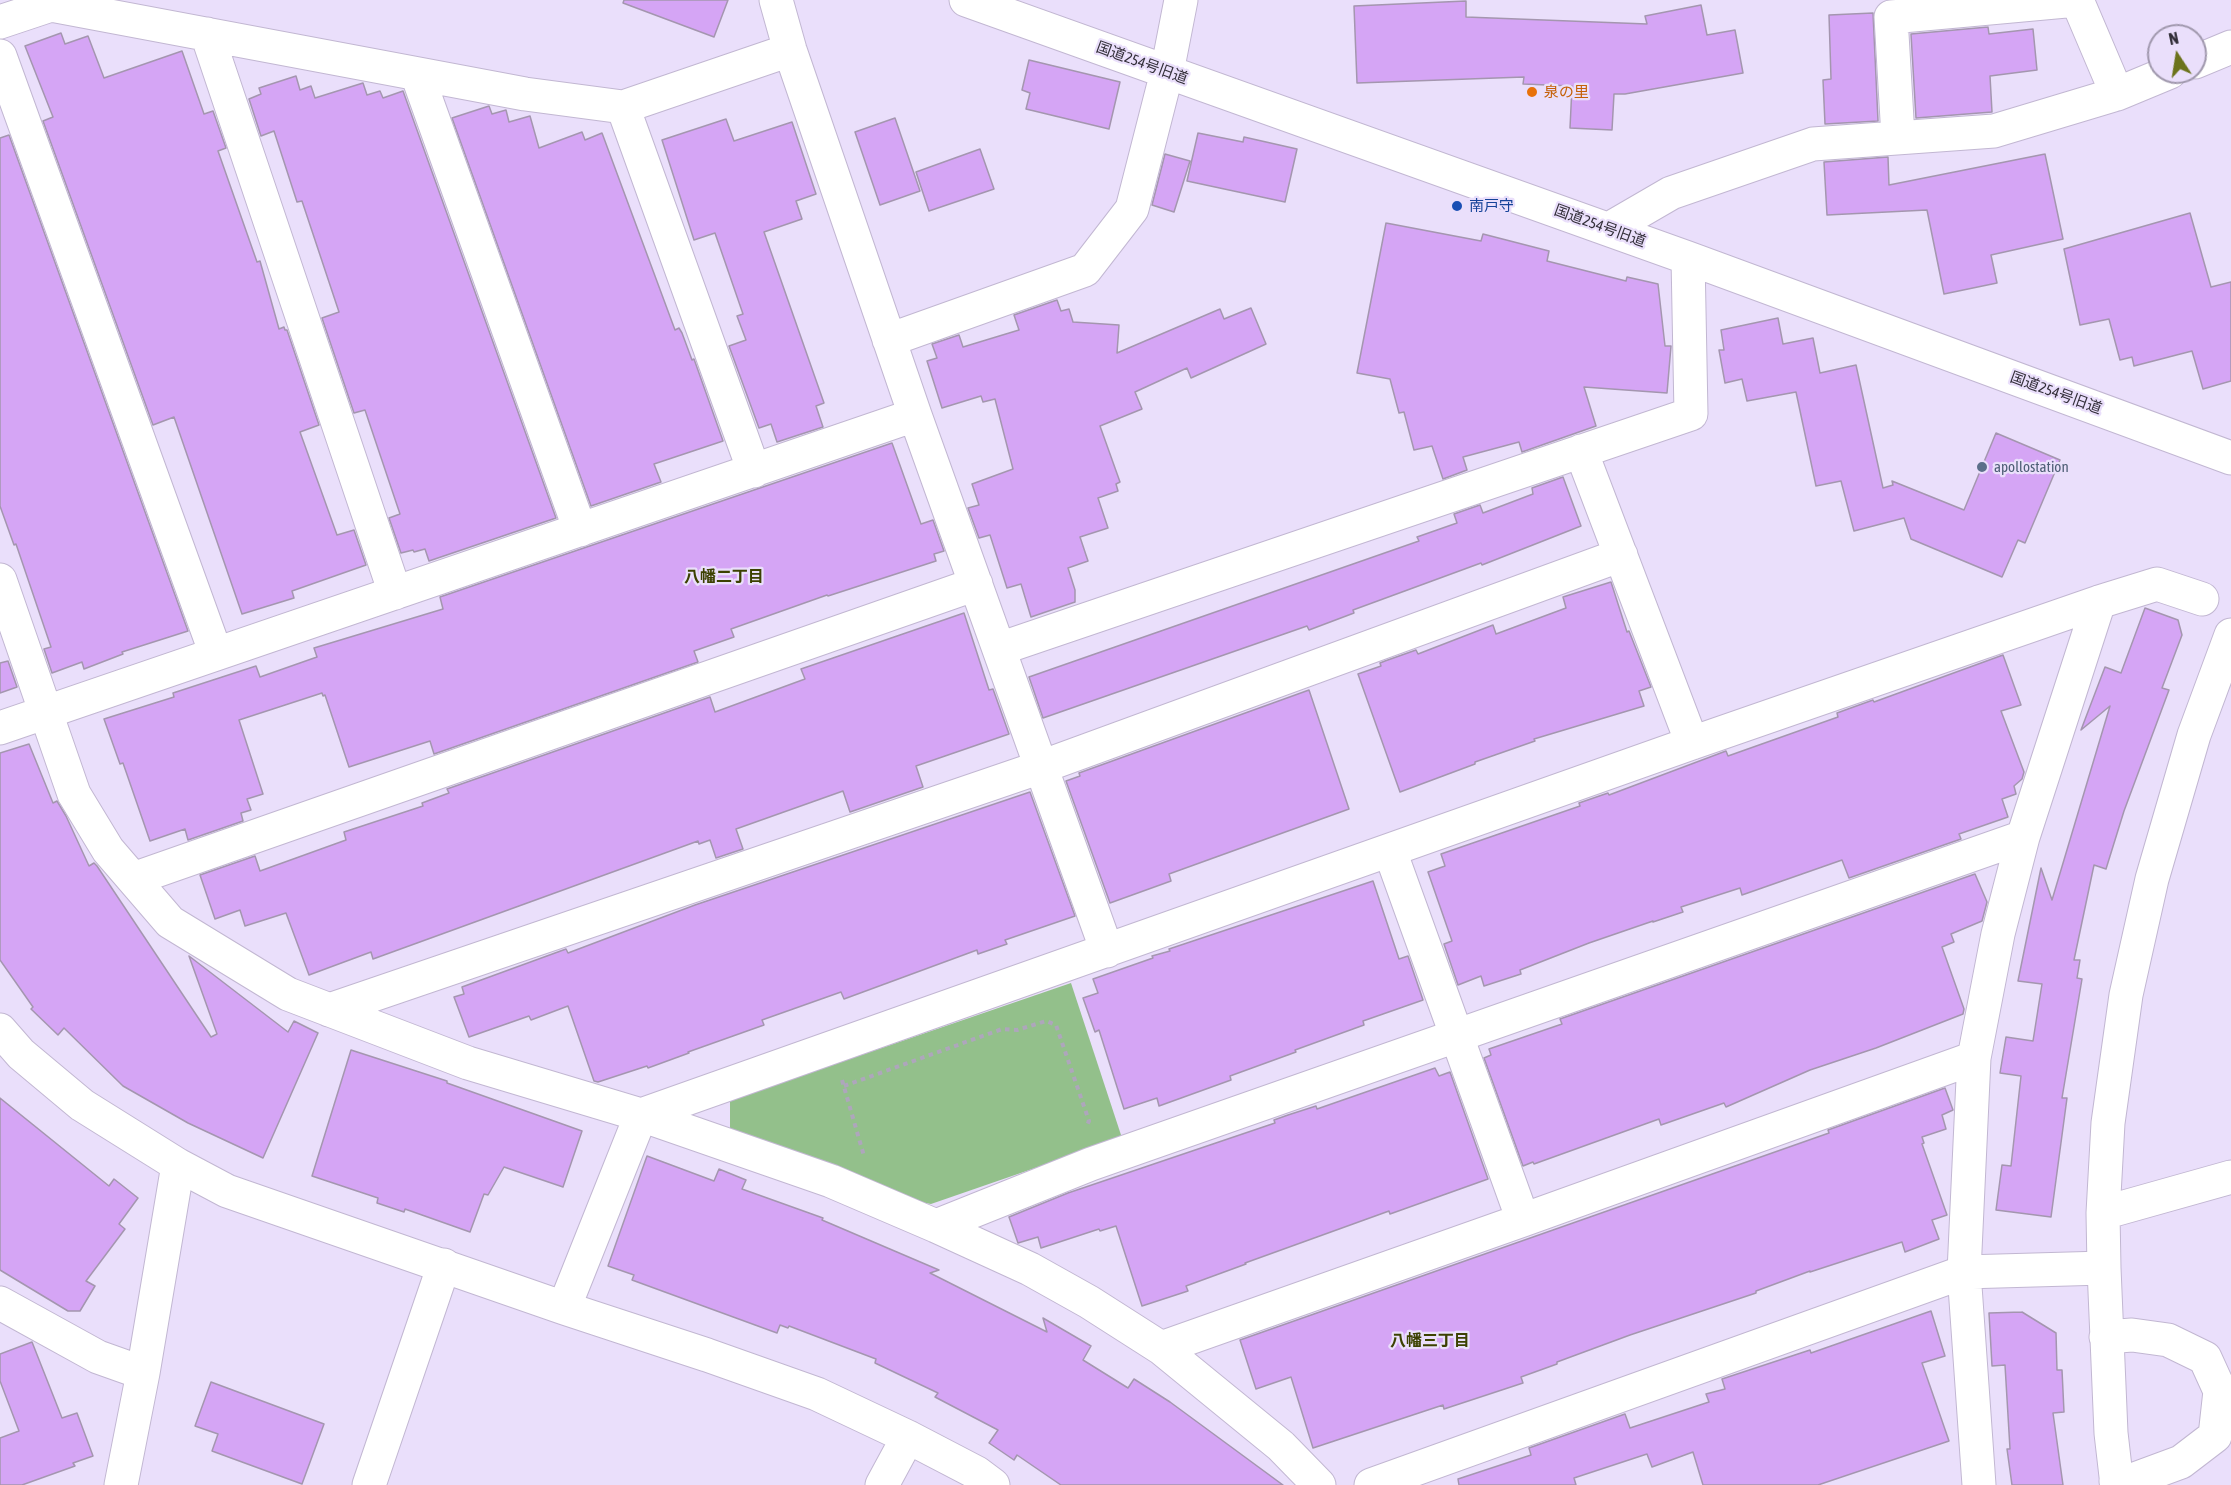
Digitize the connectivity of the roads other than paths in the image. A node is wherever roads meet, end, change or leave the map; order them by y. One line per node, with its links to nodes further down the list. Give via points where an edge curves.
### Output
1 (776, 0): 8 (street)
2 (966, 0): 11 (street, 国道254号旧道)
3 (1181, 0): 11 (street)
4 (2077, 0): 14 (street); 16 (street, via 1891,17)
5 (0, 22): 6 (street, via 51,5)
6 (207, 34): 12 (street); 28 (street)
7 (2231, 47): 10 (street)
8 (790, 50): 15 (street); 19 (street)
9 (0, 56): 33 (street)
10 (2207, 57)
11 (1167, 72): 17 (street, 国道254号旧道); 19 (street, via 1132,209 1084,270)
12 (417, 74): 15 (street); 24 (street)
13 (2147, 81): 14 (street)
14 (2116, 94): 16 (street, via 1994,131)
15 (623, 107): 23 (street)
16 (1898, 137): 17 (street, via 1813,144 1671,193)
17 (1609, 229): 18 (street, 国道254号旧道)
18 (1688, 258): 21 (street, via 1691,414); 22 (street, 国道254号旧道)
19 (889, 340): 20 (street)
20 (915, 415): 23 (street); 27 (street)
21 (1581, 451): 25 (street); 32 (street)
22 (2231, 458)
23 (754, 471): 24 (street)
24 (580, 530): 28 (street)
25 (1621, 555): 36 (street); 37 (street)
26 (0, 580): 34 (street)
27 (976, 584): 32 (street); 40 (street)
28 (395, 593): 33 (street)
29 (2202, 599): 30 (street, via 2157,584)
30 (2099, 602): 36 (street); 38 (street)
31 (2231, 635): 49 (street, via 2194,735 2152,879 2128,984 2108,1123)
32 (999, 649): 37 (street)
33 (216, 654): 34 (street)
34 (46, 712): 35 (street); 40 (street, via 74,794 108,850)
35 (0, 728)
36 (1692, 743): 39 (street)
37 (1041, 767): 41 (street); 42 (street)
38 (2023, 837): 44 (street); 45 (street, via 1998,934)
39 (1390, 851): 41 (street); 44 (street)
40 (133, 879): 42 (street, via 170,922 288,994)
41 (1107, 951): 46 (street)
42 (329, 1010): 46 (street, via 468,1063)
43 (0, 1030): 47 (street, via 21,1054 82,1106)
44 (1457, 1036): 50 (street); 51 (street, via 1091,1164)
45 (1974, 1058): 50 (street); 54 (street)
46 (641, 1115): 51 (street, via 831,1181); 56 (street)
47 (178, 1164): 52 (street, via 226,1191); 60 (street)
48 (2231, 1177): 49 (street)
49 (2103, 1213): 53 (street)
50 (1523, 1220): 59 (street)
51 (936, 1226): 59 (street, via 1030,1269)
52 (444, 1265): 56 (street); 65 (street)
53 (2104, 1268): 54 (street); 58 (street)
54 (1964, 1272): 62 (street); 69 (street)
55 (0, 1303): 57 (street)
56 (564, 1308): 61 (street, via 817,1394)
57 (14, 1326): 60 (street)
58 (2106, 1337): 63 (street); 63 (street, via 2132,1335 2168,1340 2205,1358 2220,1391 2216,1436 2181,1462)
59 (1161, 1348): 68 (street, via 1281,1446)
60 (143, 1373): 64 (street)
61 (908, 1437): 66 (street); 67 (street)
62 (1971, 1483)
63 (2117, 1483)
64 (121, 1485)
65 (369, 1485)
66 (882, 1485)
67 (993, 1485)
68 (1319, 1485)
69 (1371, 1485)

